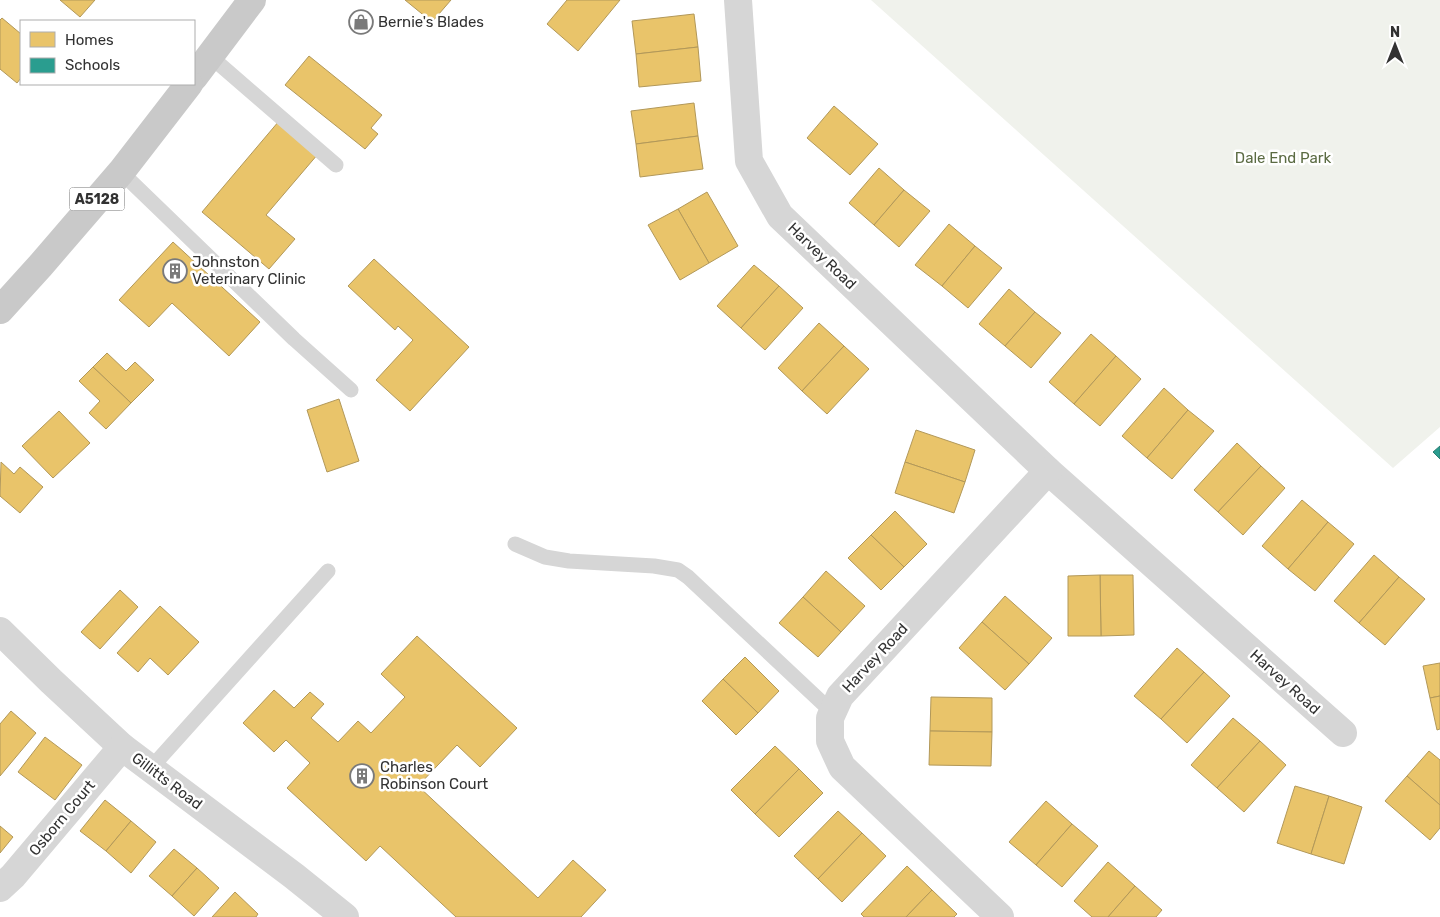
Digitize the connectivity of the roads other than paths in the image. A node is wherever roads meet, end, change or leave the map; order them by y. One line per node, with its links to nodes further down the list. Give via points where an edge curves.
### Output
1 (252, 0): 3 (main road)
2 (738, 0): 9 (street, Harvey Road, via 749,161 780,216)
3 (202, 67): 5 (lane)
4 (188, 85): 6 (main road, A5128)
5 (336, 165)
6 (121, 172): 7 (main road, A5128); 8 (lane)
7 (0, 310)
8 (351, 390)
9 (1048, 471): 13 (street, Harvey Road, via 840,696); 14 (street, Harvey Road)
10 (515, 544): 13 (lane, via 545,557 569,561 678,570)
11 (328, 571): 16 (lane)
12 (0, 631): 15 (street, Gillitts Road)
13 (832, 712): 19 (street, Harvey Road, via 830,741 842,768)
14 (1344, 733)
15 (122, 747): 16 (street, Gillitts Road); 17 (street, Osborn Court)
16 (150, 768): 18 (street, Gillitts Road)
17 (0, 888)
18 (345, 917)
19 (1000, 917)

